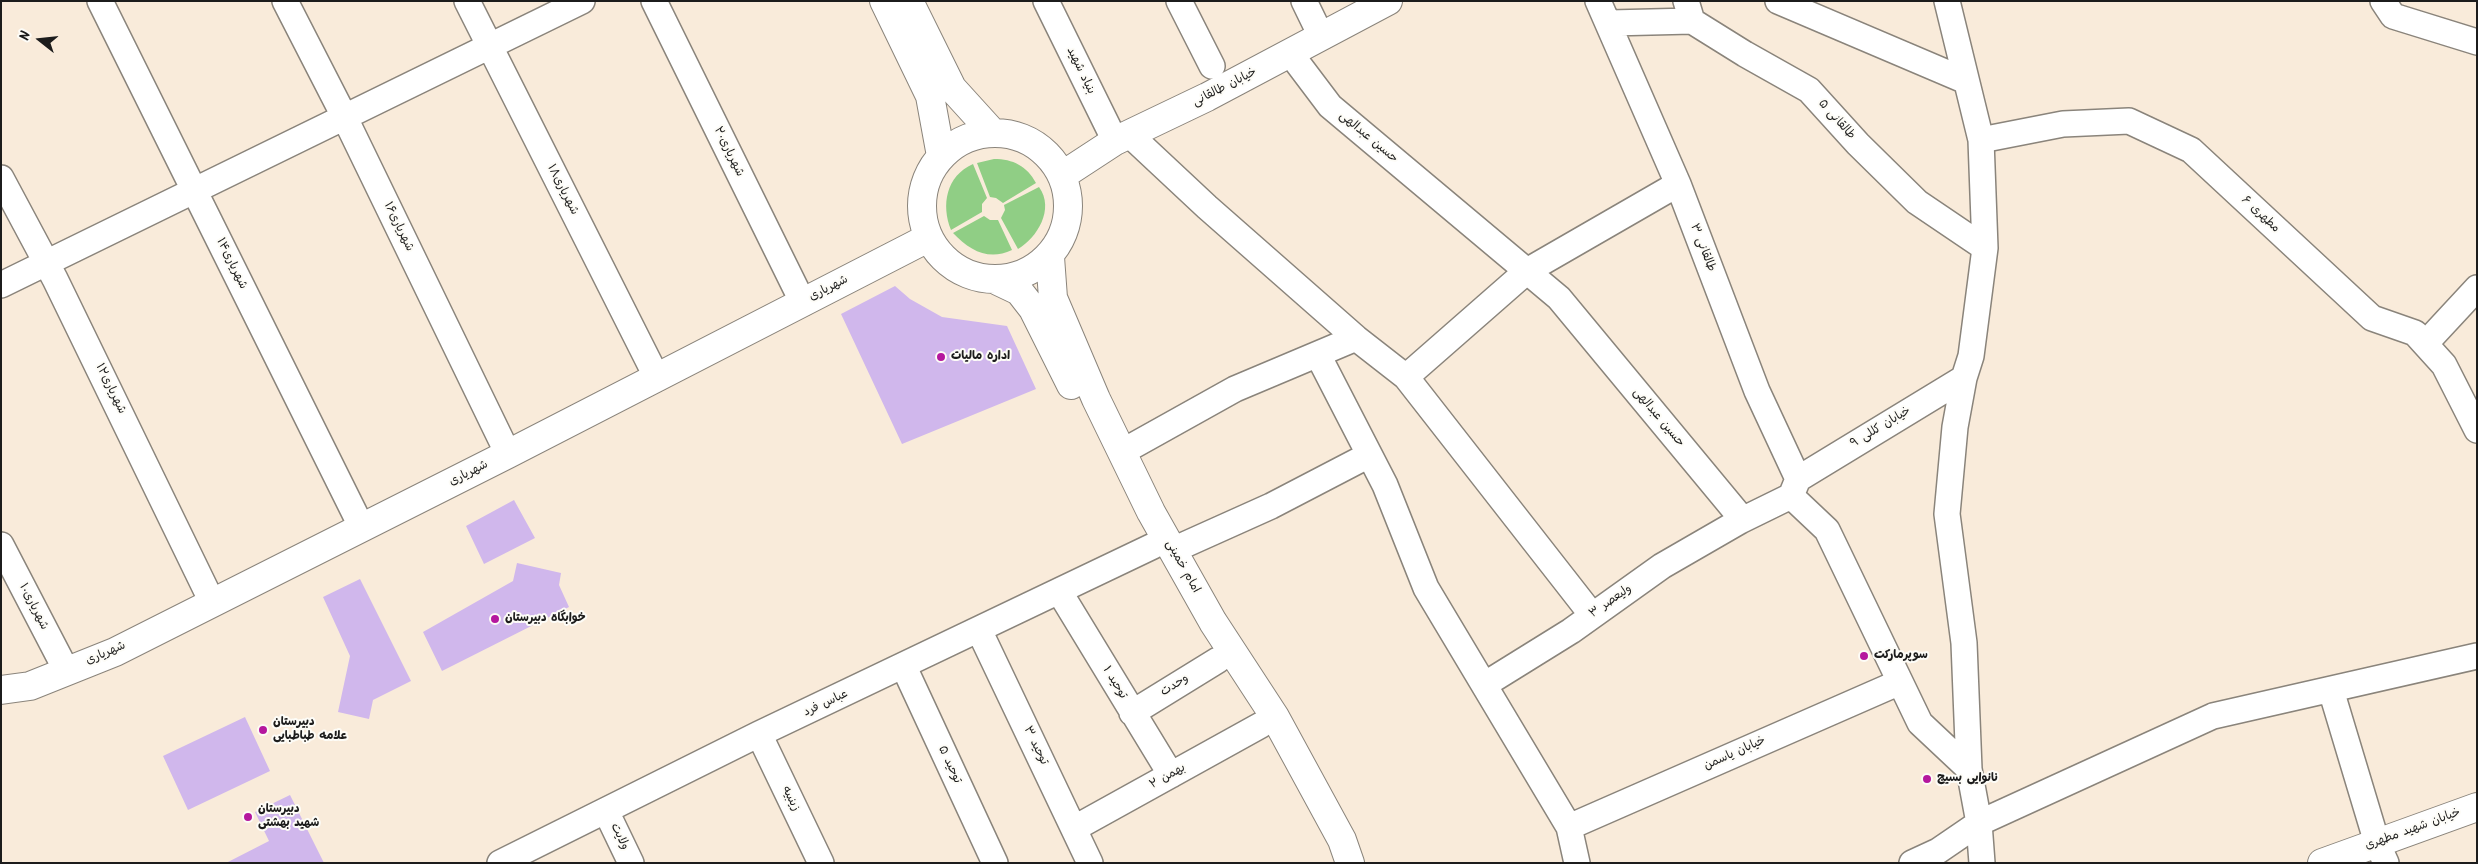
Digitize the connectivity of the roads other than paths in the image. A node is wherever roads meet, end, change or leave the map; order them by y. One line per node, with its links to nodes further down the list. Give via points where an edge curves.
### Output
1 (100, 1): 32 (street, شهریاری۱۴)
2 (285, 1): 24 (street, شهریاری۱۶)
3 (467, 1): 20 (street, شهریاری۱۸)
4 (582, 1): 20 (street)
5 (654, 1): 41 (street, شهریاری۲۰)
6 (884, 1): 28 (main road, via 930,96)
7 (909, 1): 25 (main road, via 952,88)
8 (1046, 1): 26 (street, بنیاد شهید)
9 (1179, 1): 22 (street)
10 (1304, 1): 18 (street)
11 (1388, 1): 18 (main road, خیابان طالقانی)
12 (1598, 1): 17 (street, طالقانی ۳)
13 (1778, 1): 23 (street)
14 (1948, 1): 23 (street)
15 (2383, 1): 19 (street, via 2393,16)
16 (1689, 11): 17 (street); 34 (street, طالقانی ۵, via 1744,54 1809,90 1917,202)
17 (1610, 23): 31 (street, طالقانی ۳)
18 (1321, 36): 21 (main road, خیابان طالقانی)
19 (2477, 42)
20 (490, 46): 24 (street); 46 (street, شهریاری۱۸)
21 (1290, 53): 26 (main road, خیابان طالقانی); 37 (street, حسین عبدالهی, via 1330,106)
22 (1212, 66)
23 (1966, 81): 27 (street)
24 (345, 118): 32 (street); 50 (street, شهریاری۱۶)
25 (992, 132): 28 (main road, via 964,139); 29 (main road, via 1021,137 1046,152)
26 (1123, 138): 29 (main road, خیابان طالقانی); 42 (street)
27 (1980, 140): 34 (street); 43 (street, مطهری ۶, via 2064,124 2130,121 2192,150 2372,318 2416,333)
28 (941, 156): 33 (main road, via 926,181 922,210)
29 (1063, 175): 35 (main road, via 1069,203 1065,232)
30 (1, 178): 36 (street, شهریاری۱۲)
31 (1678, 184): 37 (street); 52 (street, طالقانی ۳)
32 (195, 191): 36 (street); 54 (street, شهریاری۱۴)
33 (928, 238): 38 (main road, via 945,261 970,276); 41 (main road, شهریاری)
34 (1984, 248): 47 (street, via 1971,356)
35 (1050, 257): 38 (main road, via 1026,274); 49 (main road, امام خمینی, via 1053,298)
36 (47, 263): 39 (street); 58 (street, شهریاری۱۲)
37 (1527, 272): 45 (street); 53 (street, حسین عبدالهی, via 1559,298 1738,514)
38 (998, 281): 56 (main road, امام خمینی, via 1019,291 1033,309)
39 (1, 285)
40 (2477, 288): 43 (street)
41 (803, 303): 46 (main road, شهریاری)
42 (1356, 338): 44 (street); 45 (street)
43 (2425, 344): 48 (street, مطهری ۶, via 2444,365)
44 (1318, 355): 49 (street, via 1235,389); 51 (street)
45 (1406, 377): 59 (street)
46 (657, 378): 50 (main road, شهریاری)
47 (1964, 378): 52 (street, خیابان کللی ۹); 72 (street, via 1955,427 1947,514 1964,643)
48 (2477, 430)
49 (1122, 452): 56 (main road, امام خمینی, via 1151,512)
50 (508, 454): 54 (main road, شهریاری)
51 (1369, 455): 56 (street, عباس فرد, via 1271,506); 66 (street, via 1385,485 1426,588)
52 (1794, 487): 53 (street); 65 (street, via 1827,530)
53 (1740, 521): 59 (street, ولیعصر ۳, via 1662,566)
54 (362, 528): 58 (main road, شهریاری)
55 (1, 545): 64 (street, شهریاری۱۰)
56 (1163, 548): 57 (street, عباس فرد); 62 (main road, امام خمینی, via 1200,633); 86 (main road, امام خمینی, via 1276,717 1342,840)
57 (1059, 591): 60 (street, عباس فرد); 69 (street, توحید ۱)
58 (212, 602): 64 (main road, شهریاری, via 115,652)
59 (1592, 615): 66 (street, ولیعصر ۳)
60 (979, 630): 63 (street, عباس فرد); 78 (street, توحید ۳)
61 (2477, 656): 68 (street)
62 (1218, 660): 69 (street, وحدت); 70 (main road, امام خمینی)
63 (904, 667): 71 (street, عباس فرد); 83 (street, توحید ۵)
64 (66, 670): 67 (main road, شهریاری, via 30,686)
65 (1900, 682): 72 (street, via 1920,722); 77 (street, خیابان یاسمن)
66 (1484, 685): 77 (street)
67 (1, 690)
68 (2331, 690): 76 (street, via 2213,716); 79 (street)
69 (1132, 713): 73 (street, توحید ۱)
70 (1261, 725): 73 (street, بهمن ۲); 85 (main road, امام خمینی)
71 (759, 734): 75 (street, عباس فرد); 82 (street, زینبیه)
72 (1969, 769): 76 (street)
73 (1170, 775): 78 (street, بهمن ۲)
74 (2477, 807): 79 (main road, خیابان شهید مطهری)
75 (606, 811): 80 (street, عباس فرد); 81 (street, ولایت)
76 (1979, 823): 88 (street, via 1938,851); 89 (street)
77 (1569, 827): 87 (street)
78 (1076, 828): 84 (street, توحید ۳)
79 (2381, 853): 90 (main road, خیابان شهید مطهری)
80 (500, 863)
81 (631, 863)
82 (821, 863)
83 (995, 863)
84 (1090, 863)
85 (1334, 863)
86 (1350, 863)
87 (1577, 863)
88 (1912, 863)
89 (1982, 863)
90 (2322, 863)

